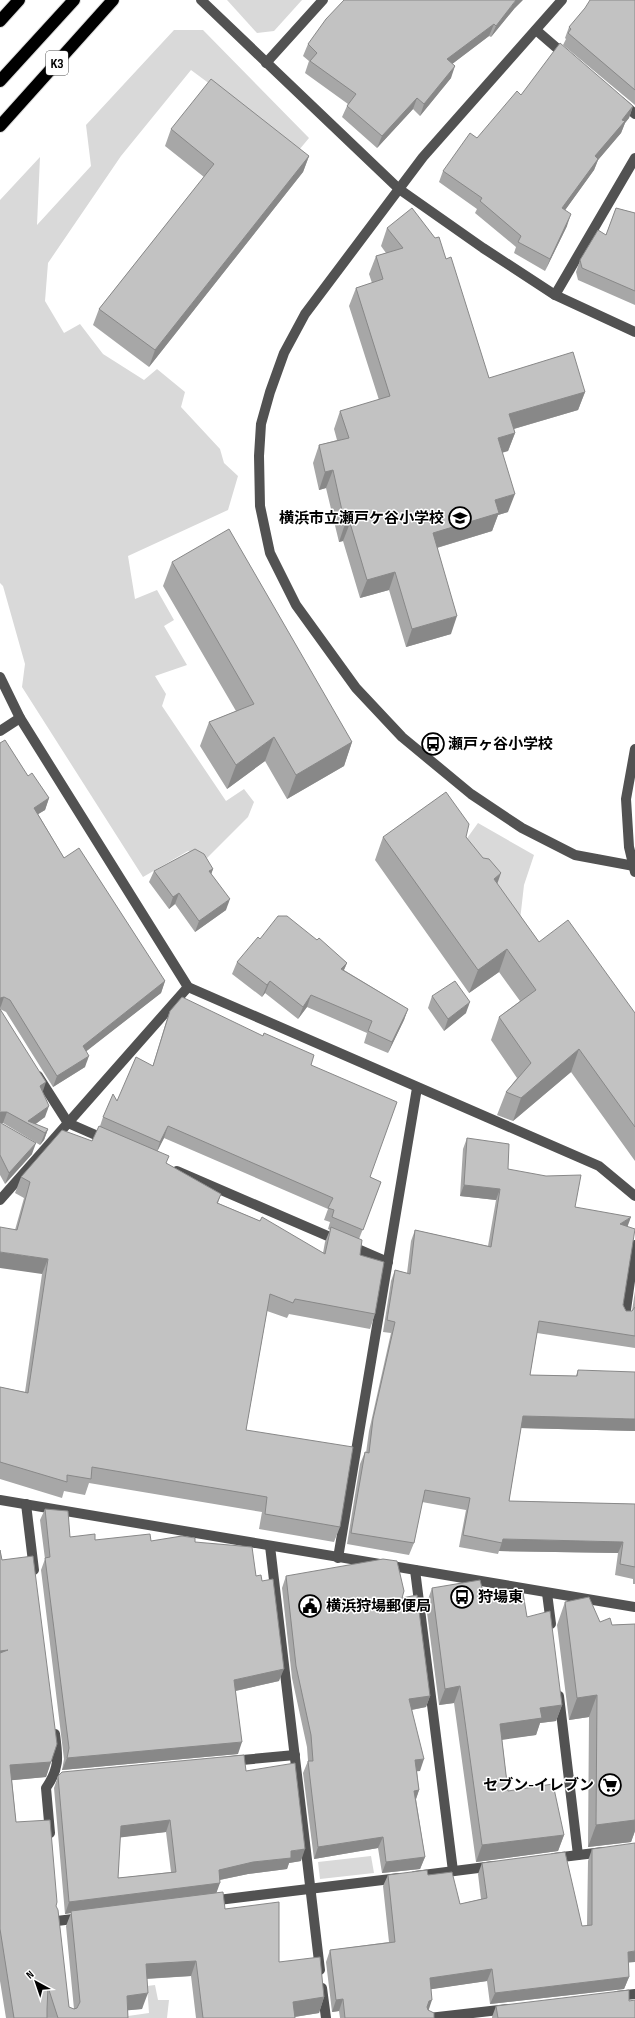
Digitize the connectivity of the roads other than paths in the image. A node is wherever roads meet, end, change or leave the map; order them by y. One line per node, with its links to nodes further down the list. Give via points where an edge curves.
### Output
1 (11, 0): 8 (highway)
2 (19, 0): 8 (highway)
3 (74, 0): 12 (highway, K3)
4 (113, 0): 15 (highway, K3)
5 (201, 0): 10 (street)
6 (324, 0): 10 (street)
7 (562, 0): 9 (street)
8 (3, 18)
9 (536, 30): 11 (street); 17 (street)
10 (266, 63): 17 (street)
11 (577, 64)
12 (0, 81)
13 (612, 94): 14 (street)
14 (635, 114)
15 (0, 126)
16 (635, 158): 18 (street)
17 (398, 189): 18 (street); 24 (street, via 305,314 284,353 270,392 261,424 259,456 260,506 270,553 292,598 315,634 356,688 402,737 471,794 522,828 575,855)
18 (555, 295): 19 (street)
19 (635, 332)
20 (0, 677): 21 (street)
21 (20, 718): 22 (street); 25 (street)
22 (0, 731)
23 (635, 749): 24 (street, via 626,799 629,847)
24 (634, 869)
25 (188, 987): 27 (street); 28 (street)
26 (34, 1069): 28 (street)
27 (417, 1088): 33 (street, via 599,1166); 36 (street)
28 (68, 1123): 29 (street); 31 (street)
29 (119, 1145)
30 (30, 1146): 31 (street)
31 (42, 1153): 34 (street)
32 (170, 1168): 36 (street)
33 (635, 1196)
34 (0, 1200)
35 (635, 1245): 37 (street)
36 (388, 1262): 41 (street)
37 (625, 1317)
38 (0, 1500): 39 (street)
39 (26, 1504): 40 (street); 43 (street)
40 (270, 1546): 41 (street); 49 (street)
41 (338, 1558): 42 (street)
42 (415, 1570): 44 (street); 56 (street)
43 (36, 1582)
44 (547, 1593): 45 (street); 46 (street)
45 (635, 1607)
46 (552, 1631)
47 (558, 1685): 53 (street)
48 (53, 1722): 51 (street, via 58,1776 46,1788)
49 (294, 1755): 50 (street); 57 (street)
50 (217, 1762)
51 (51, 1842)
52 (614, 1851): 53 (street)
53 (578, 1855): 54 (street)
54 (547, 1859)
55 (508, 1864): 56 (street)
56 (453, 1871): 57 (street)
57 (310, 1889): 58 (street); 64 (street)
58 (200, 1903)
59 (89, 1917): 60 (street)
60 (58, 1921)
61 (635, 1994): 62 (street)
62 (603, 1997)
63 (516, 2008): 65 (street)
64 (326, 2018)
65 (429, 2018)

